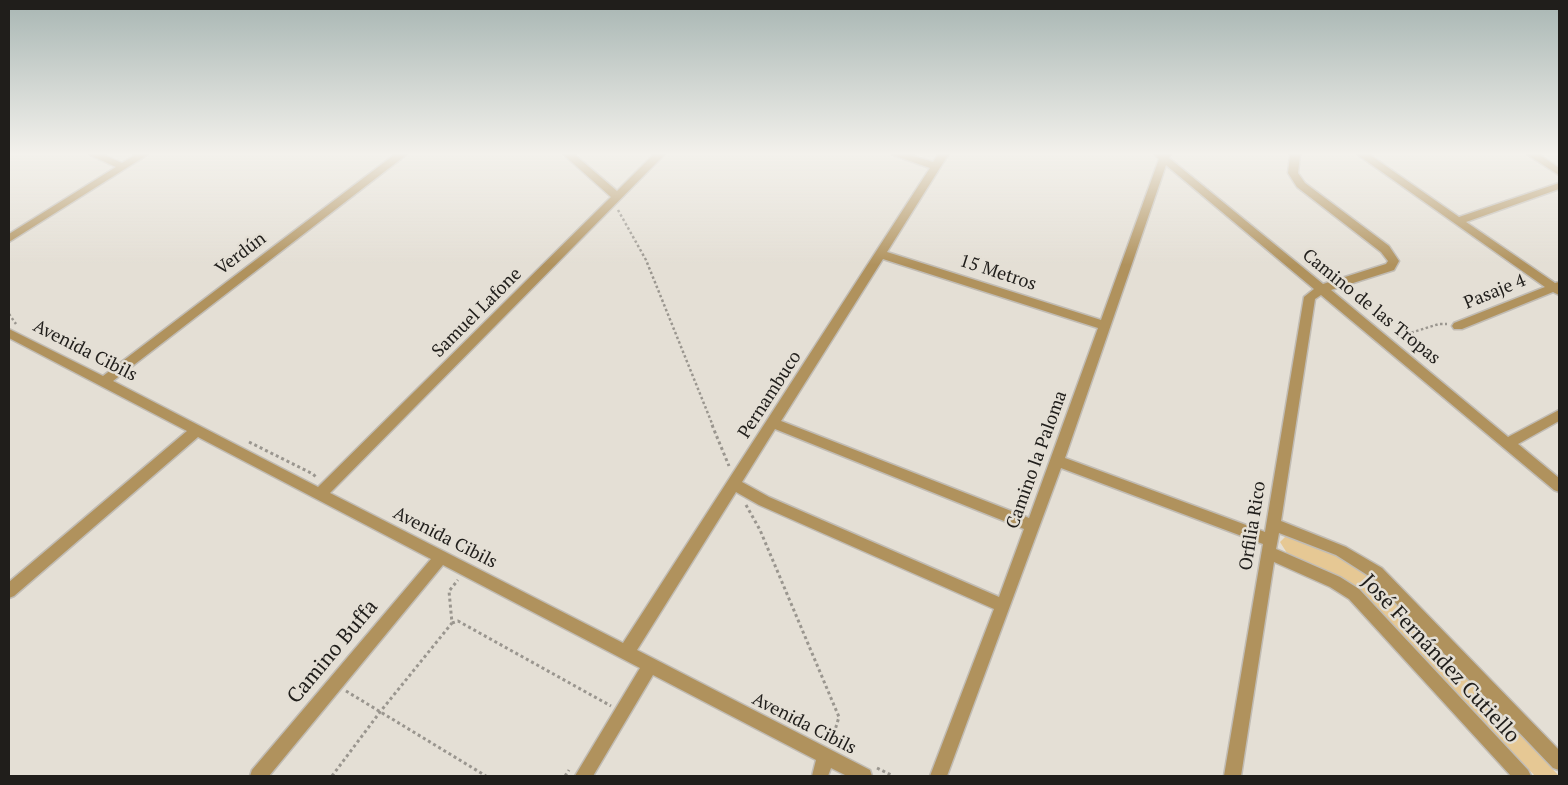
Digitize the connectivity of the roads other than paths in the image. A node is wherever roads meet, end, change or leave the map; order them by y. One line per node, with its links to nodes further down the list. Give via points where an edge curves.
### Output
1 (83, 192): 13 (street)
2 (352, 192): 20 (street, Verdún)
3 (611, 192): 11 (street)
4 (622, 192): 11 (street, Samuel Lafone)
5 (920, 192): 14 (street, Pernambuco)
6 (1151, 192): 17 (street, Camino la Paloma)
7 (1206, 192): 16 (street, Camino de las Tropas)
8 (1310, 192): 16 (street, via 1385,249 1394,262 1390,267)
9 (1415, 192): 12 (street)
10 (1543, 192): 12 (street)
11 (617, 197): 28 (street, Samuel Lafone)
12 (1458, 222): 15 (street)
13 (9, 239)
14 (880, 254): 17 (street, 15 Metros); 22 (street, Pernambuco)
15 (1558, 288): 18 (street, Pasaje 4)
16 (1322, 289): 24 (street, Camino de las Tropas); 29 (street, Orfilia Rico, via 1310,297)
17 (1106, 326): 25 (street, Camino la Paloma)
18 (1458, 326)
19 (9, 333): 20 (street, Avenida Cibils)
20 (104, 382): 23 (street, Avenida Cibils)
21 (1559, 415): 24 (street)
22 (773, 422): 26 (street, Pernambuco); 30 (street)
23 (198, 430): 28 (street, Avenida Cibils); 33 (street)
24 (1508, 443): 27 (street, Camino de las Tropas)
25 (1057, 461): 30 (street, Camino la Paloma); 31 (street, José Fernández Cutiello)
26 (734, 484): 34 (street, via 764,501); 35 (street, Pernambuco)
27 (1559, 486)
28 (320, 494): 32 (street, Avenida Cibils)
29 (1273, 524): 31 (street, Orfilia Rico); 38 (street, José Fernández Cutiello, via 1341,551 1377,573)
30 (1032, 526): 34 (street, Camino la Paloma)
31 (1269, 546): 44 (street, Orfilia Rico); 45 (street, José Fernández Cutiello, via 1354,594)
32 (441, 557): 35 (street, Avenida Cibils); 39 (street, Camino Buffa)
33 (9, 591)
34 (1003, 606): 43 (street, Camino la Paloma)
35 (626, 654): 36 (street, Avenida Cibils)
36 (650, 666): 37 (street, Avenida Cibils); 40 (street)
37 (826, 757): 41 (street); 42 (street, Avenida Cibils)
38 (1559, 762)
39 (258, 776)
40 (583, 776)
41 (820, 776)
42 (864, 776)
43 (939, 776)
44 (1232, 776)
45 (1522, 776)

